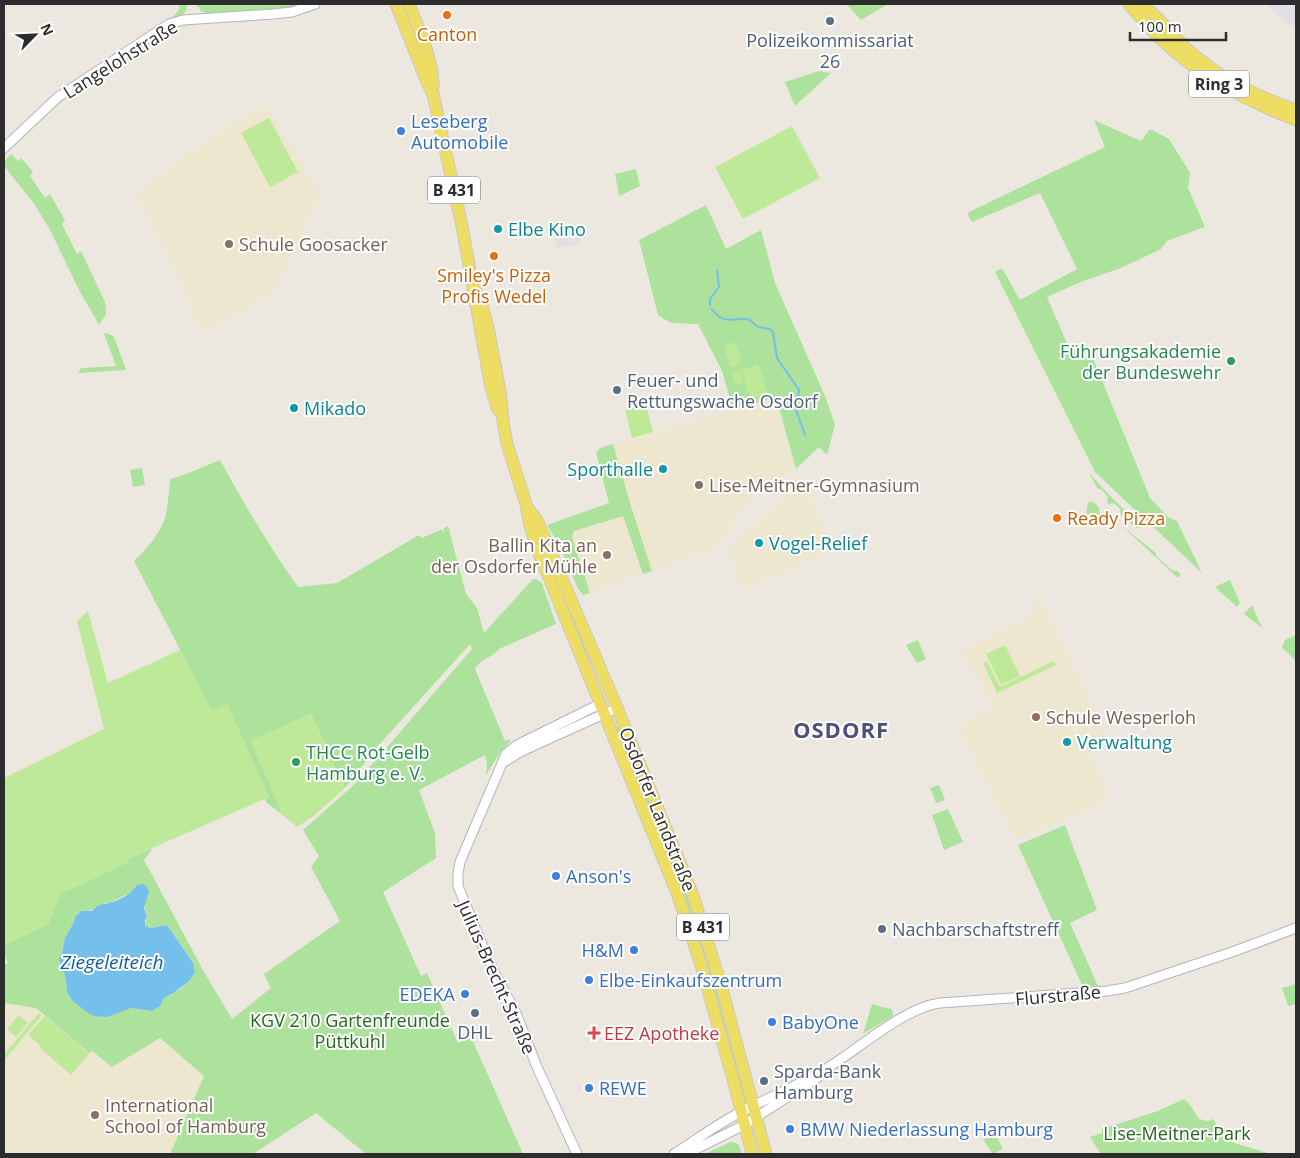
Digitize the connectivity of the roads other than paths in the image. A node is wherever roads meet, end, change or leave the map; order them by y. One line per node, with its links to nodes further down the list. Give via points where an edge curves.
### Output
1 (315, 4): 9 (street, Langelohstraße, via 292,12 193,18 169,24 58,97)
2 (396, 4): 6 (main road, Osdorfer Landstraße / B 431)
3 (409, 4): 6 (main road, Osdorfer Landstraße / B 431, via 434,80)
4 (1129, 4): 8 (main road, Ring 3, via 1162,41 1213,81)
5 (1141, 4): 7 (main road, Ring 3, via 1213,70 1266,100)
6 (433, 94): 10 (main road, Osdorfer Landstraße / B 431, via 474,286 491,388)
7 (1296, 110)
8 (1296, 120)
9 (4, 148)
10 (526, 504): 11 (main road, Osdorfer Landstraße / B 431, via 537,520); 12 (main road, Osdorfer Landstraße / B 431, via 539,553)
11 (617, 708): 12 (street, Julius-Brecht-Straße); 15 (main road, Osdorfer Landstraße / B 431, via 693,896 717,970)
12 (602, 709): 14 (main road, Osdorfer Landstraße / B 431, via 686,917); 17 (street, Julius-Brecht-Straße, via 506,754 458,873 458,886 475,928)
13 (1296, 928): 15 (street, Flurstraße, via 1120,989 928,1006 903,1018 808,1085)
14 (741, 1112): 15 (street); 16 (main road, Osdorfer Landstraße / B 431); 20 (street)
15 (755, 1112): 16 (street); 23 (main road, Osdorfer Landstraße / B 431)
16 (744, 1125): 21 (street); 22 (main road, Osdorfer Landstraße / B 431)
17 (567, 1132): 18 (street, Julius-Brecht-Straße); 19 (street, Julius-Brecht-Straße)
18 (577, 1154)
19 (584, 1154)
20 (674, 1154)
21 (686, 1154)
22 (752, 1154)
23 (766, 1154)

